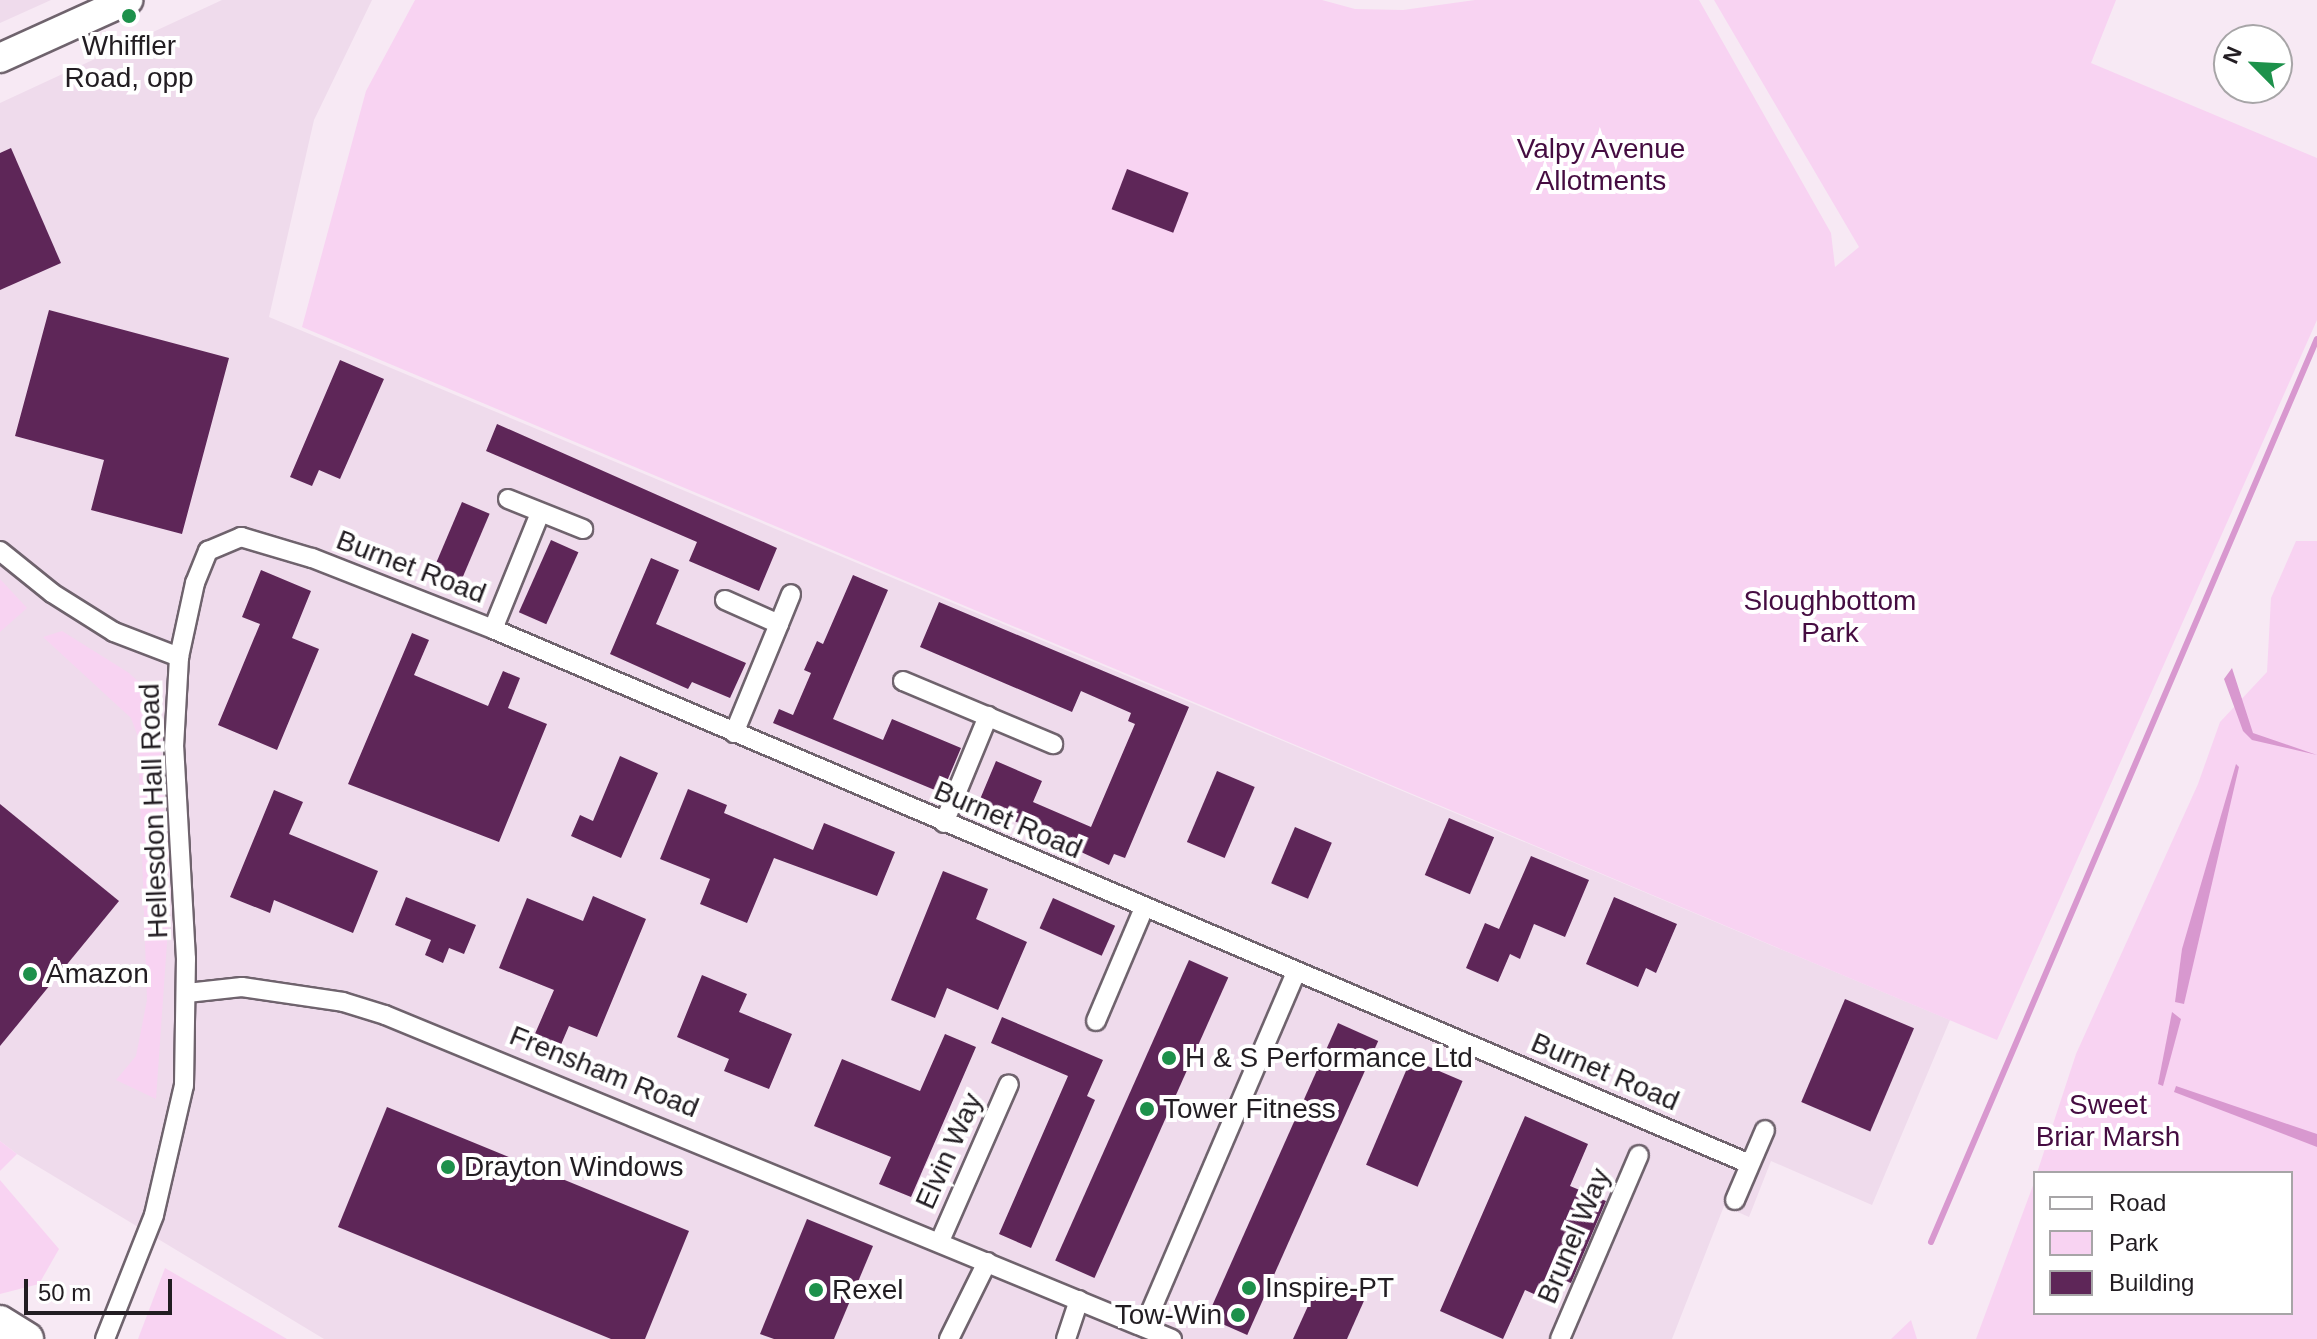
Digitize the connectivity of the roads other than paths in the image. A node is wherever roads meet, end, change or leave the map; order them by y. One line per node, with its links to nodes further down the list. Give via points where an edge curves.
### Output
1 (128, 0): 2 (main road)
2 (0, 58)
3 (508, 499): 4 (street)
4 (540, 513): 5 (street); 11 (street)
5 (583, 529)
6 (241, 537): 11 (street, Burnet Road, via 312,558); 12 (street, Hellesdon Hall Road, via 208,551 195,583)
7 (0, 551): 12 (street, via 52,593 114,632)
8 (791, 594): 10 (street)
9 (725, 600): 10 (street)
10 (779, 624): 15 (street)
11 (493, 629): 15 (street, Burnet Road)
12 (179, 657): 20 (street, Hellesdon Hall Road, via 174,747)
13 (903, 681): 14 (street)
14 (988, 716): 16 (street); 17 (street)
15 (734, 733): 17 (street, Burnet Road)
16 (1053, 744)
17 (944, 823): 18 (street, Burnet Road)
18 (1144, 908): 19 (street, Burnet Road); 21 (street)
19 (1296, 972): 25 (street, Burnet Road); 31 (street)
20 (187, 993): 27 (street, Frensham Road, via 242,987 365,1009); 34 (street, Hellesdon Hall Road, via 184,1085 166,1173)
21 (1096, 1021)
22 (1009, 1084): 27 (street, Elvin Way)
23 (1765, 1130): 25 (street)
24 (1639, 1155): 37 (street, Brunel Way)
25 (1750, 1164): 26 (street)
26 (1735, 1200)
27 (940, 1241): 28 (street, Frensham Road)
28 (987, 1262): 29 (street, Frensham Road); 32 (street)
29 (1079, 1300): 31 (street, Frensham Road); 35 (street)
30 (0, 1322): 33 (highway)
31 (1144, 1327): 36 (street, Frensham Road)
32 (944, 1336)
33 (27, 1339)
34 (105, 1339)
35 (1066, 1339)
36 (1172, 1339)
37 (1560, 1339)

